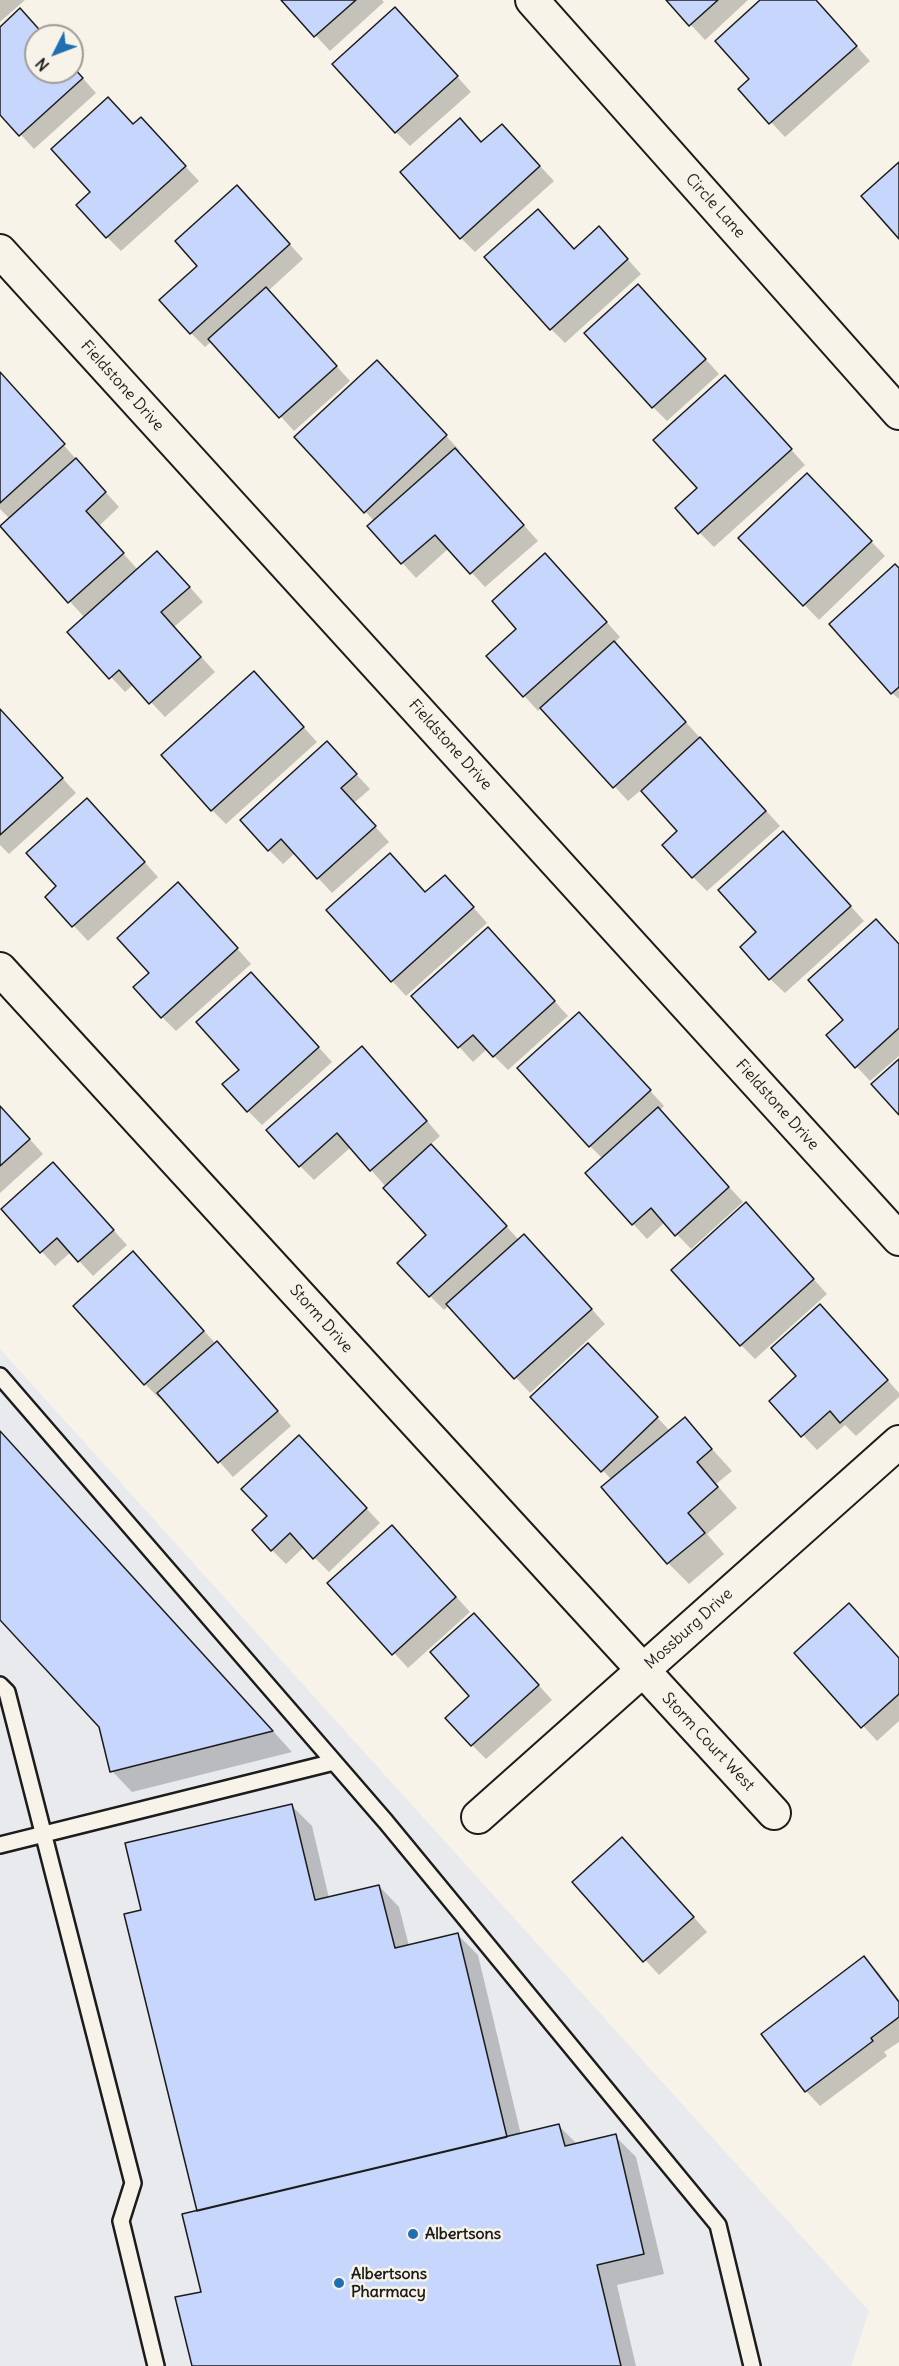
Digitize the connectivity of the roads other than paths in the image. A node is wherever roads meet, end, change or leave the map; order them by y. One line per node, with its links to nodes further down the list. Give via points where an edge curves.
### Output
1 (531, 0): 3 (street, Circle Lane)
2 (0, 251): 5 (street, Fieldstone Drive)
3 (899, 413)
4 (0, 969): 8 (street, Storm Drive)
5 (899, 1239)
6 (0, 1376): 10 (lane)
7 (899, 1442): 8 (street, Mossburg Drive)
8 (643, 1670): 11 (street, Storm Court West); 12 (street, Mossburg Drive)
9 (0, 1685): 13 (lane, via 7,1692)
10 (334, 1762): 13 (lane); 16 (lane, via 718,2225)
11 (774, 1813)
12 (478, 1817)
13 (43, 1834): 14 (lane); 15 (lane, via 133,2183 121,2221)
14 (0, 1845)
15 (156, 2366)
16 (752, 2366)

